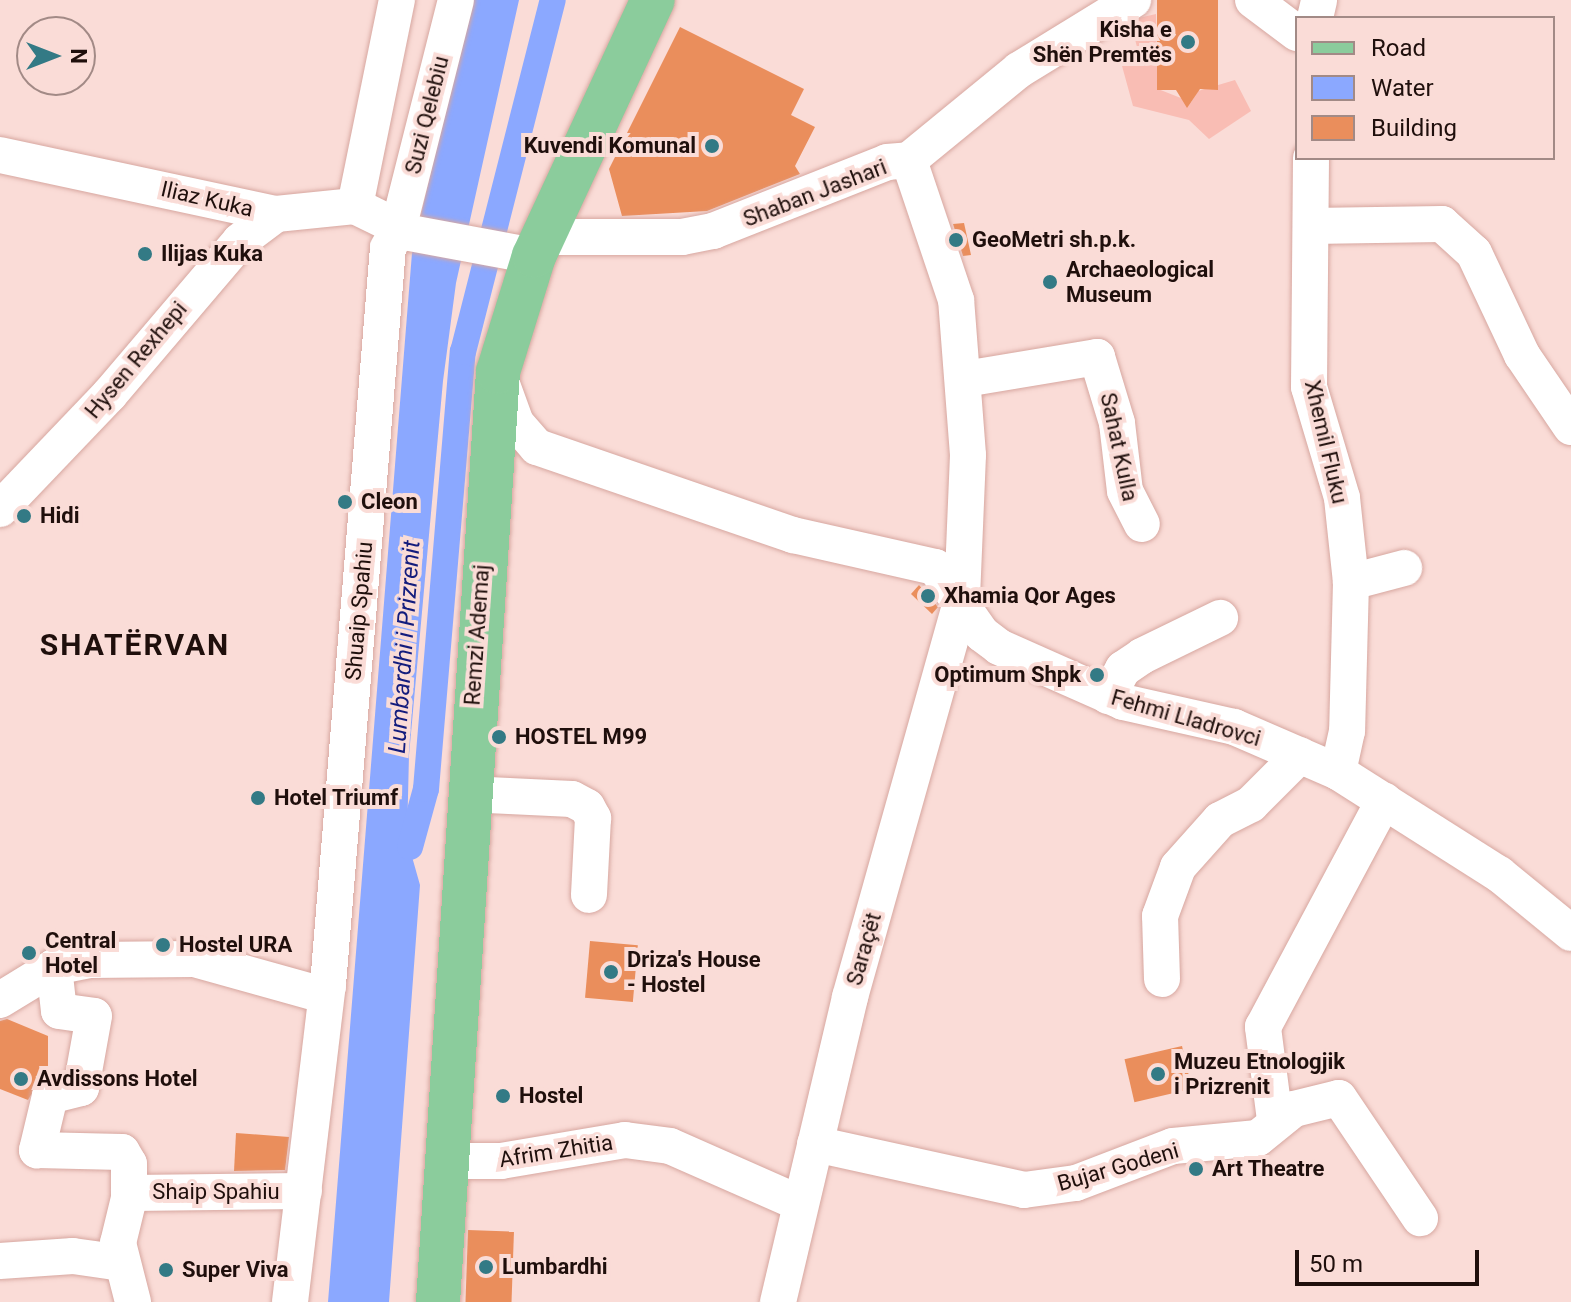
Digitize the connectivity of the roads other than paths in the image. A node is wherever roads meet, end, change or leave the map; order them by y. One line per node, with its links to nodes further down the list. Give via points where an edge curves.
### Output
1 (397, 0): 10 (street)
2 (456, 0): 13 (street, Suzi Qelebiu)
3 (653, 0): 14 (main road, Remzi Ademaj)
4 (1133, 0): 8 (street, Shaban Jashari, via 1019,70)
5 (1253, 0): 6 (street)
6 (1295, 32)
7 (0, 155): 11 (street, Iliaz Kuka)
8 (909, 160): 14 (street, Shaban Jashari, via 887,162 713,231); 16 (street, via 956,300)
9 (1311, 160): 12 (street, Xhemil Fluku)
10 (355, 206): 11 (street, Iliaz Kuka); 13 (street)
11 (276, 214): 18 (street, Hysen Rexhepi, via 240,241)
12 (1311, 226): 17 (street, via 1442,224 1474,253 1522,355); 21 (street, Xhemil Fluku, via 1309,387 1342,498)
13 (404, 231): 14 (street, Shaban Jashari); 33 (street, Shuaip Spahiu, via 388,248)
14 (524, 246): 15 (main road, Remzi Ademaj)
15 (498, 372): 22 (street, Fehmi Lladrovci, via 516,423 537,447 793,535 935,567); 27 (main road, Remzi Ademaj)
16 (965, 379): 19 (street, Sahat Kulla, via 1097,357 1117,423 1125,491); 22 (street)
17 (1571, 427)
18 (0, 509)
19 (1142, 524)
20 (1404, 568): 21 (street)
21 (1351, 582): 26 (street, Xhemil Fluku, via 1347,731)
22 (962, 598): 24 (street, Fehmi Lladrovci, via 982,634 999,647); 36 (street, Saraçët)
23 (1220, 618): 24 (street, via 1132,662)
24 (1108, 696): 25 (street, Fehmi Lladrovci, via 1234,727)
25 (1300, 755): 26 (street, Fehmi Lladrovci); 32 (street, via 1251,804 1220,820 1178,867 1160,916)
26 (1338, 772): 28 (street, Fehmi Lladrovci)
27 (467, 794): 29 (street, via 572,799 587,807 593,818); 37 (main road, Remzi Ademaj)
28 (1384, 800): 30 (street, Fehmi Lladrovci, via 1499,874); 35 (street, via 1263,1027)
29 (589, 895)
30 (1571, 933)
31 (54, 967): 33 (street, via 89,960 194,959); 34 (street); 39 (street, via 59,1011 94,1016 81,1088 50,1096 37,1150 122,1152 129,1164)
32 (1162, 979)
33 (323, 995): 38 (street, Shuaip Spahiu)
34 (0, 1000)
35 (1275, 1120): 36 (street, Bujar Godeni, via 1258,1138 1173,1146 1076,1183 1024,1190); 41 (street, Bujar Godeni, via 1339,1098)
36 (815, 1144): 40 (street, Saraçët)
37 (444, 1161): 40 (street, Afrim Zhitia, via 501,1161 625,1140 670,1146); 46 (main road, Remzi Ademaj)
38 (304, 1191): 39 (street, Shaip Spahiu); 45 (street, Shuaip Spahiu)
39 (129, 1193): 43 (street, via 118,1243)
40 (799, 1203): 47 (street, Saraçët)
41 (1420, 1218)
42 (0, 1261): 43 (street, via 73,1256)
43 (122, 1263): 44 (street)
44 (133, 1302)
45 (290, 1302)
46 (438, 1302)
47 (778, 1302)

